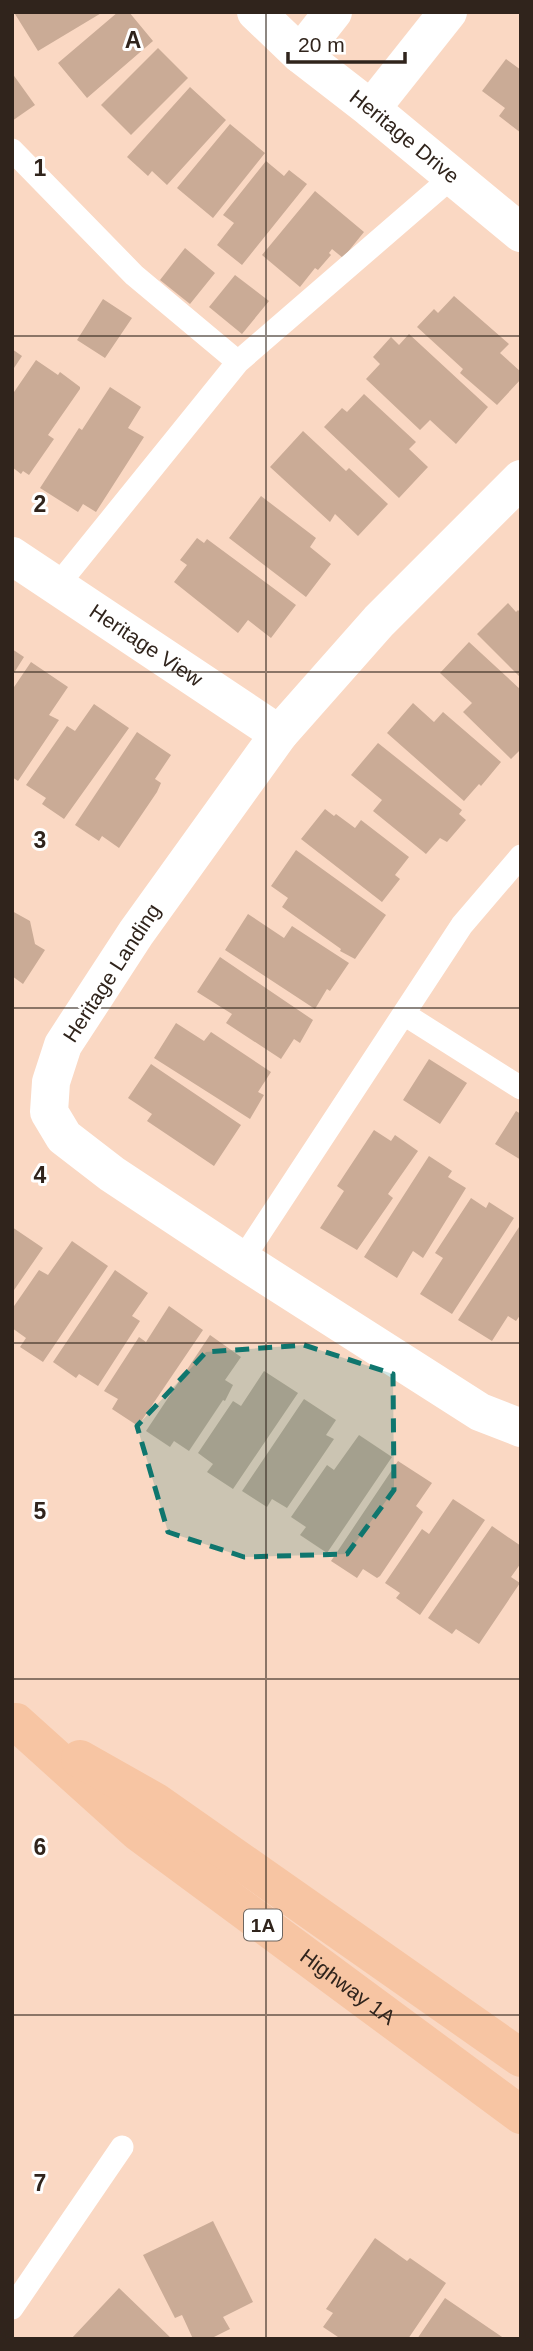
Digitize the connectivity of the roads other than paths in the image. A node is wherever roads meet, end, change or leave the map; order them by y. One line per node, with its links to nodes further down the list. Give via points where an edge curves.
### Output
1 (256, 12): 4 (street, Heritage Drive)
2 (332, 12): 4 (street)
3 (447, 12): 5 (street)
4 (300, 54): 5 (street, Heritage Drive)
5 (371, 109): 7 (street, Heritage Drive)
6 (12, 150): 9 (lane, via 134,275)
7 (452, 177): 8 (street, Heritage Drive); 9 (lane)
8 (521, 233)
9 (238, 362): 12 (lane)
10 (521, 479): 13 (street, Heritage Landing, via 379,621)
11 (12, 556): 12 (street, Heritage View)
12 (57, 586): 13 (street, Heritage View)
13 (279, 734): 17 (street, Heritage Landing, via 136,933 64,1045 50,1092 49,1112 64,1137)
14 (521, 856): 15 (lane, via 462,925)
15 (404, 1014): 16 (lane); 17 (lane)
16 (521, 1088)
17 (242, 1260): 18 (street, Heritage Landing, via 480,1412)
18 (521, 1428)
19 (14, 1721): 20 (main road, Highway 1A / 1A, via 156,1802); 21 (main road, Highway 1A / 1A, via 138,1832)
20 (521, 2058)
21 (521, 2115)
22 (122, 2147): 23 (lane)
23 (12, 2308)

